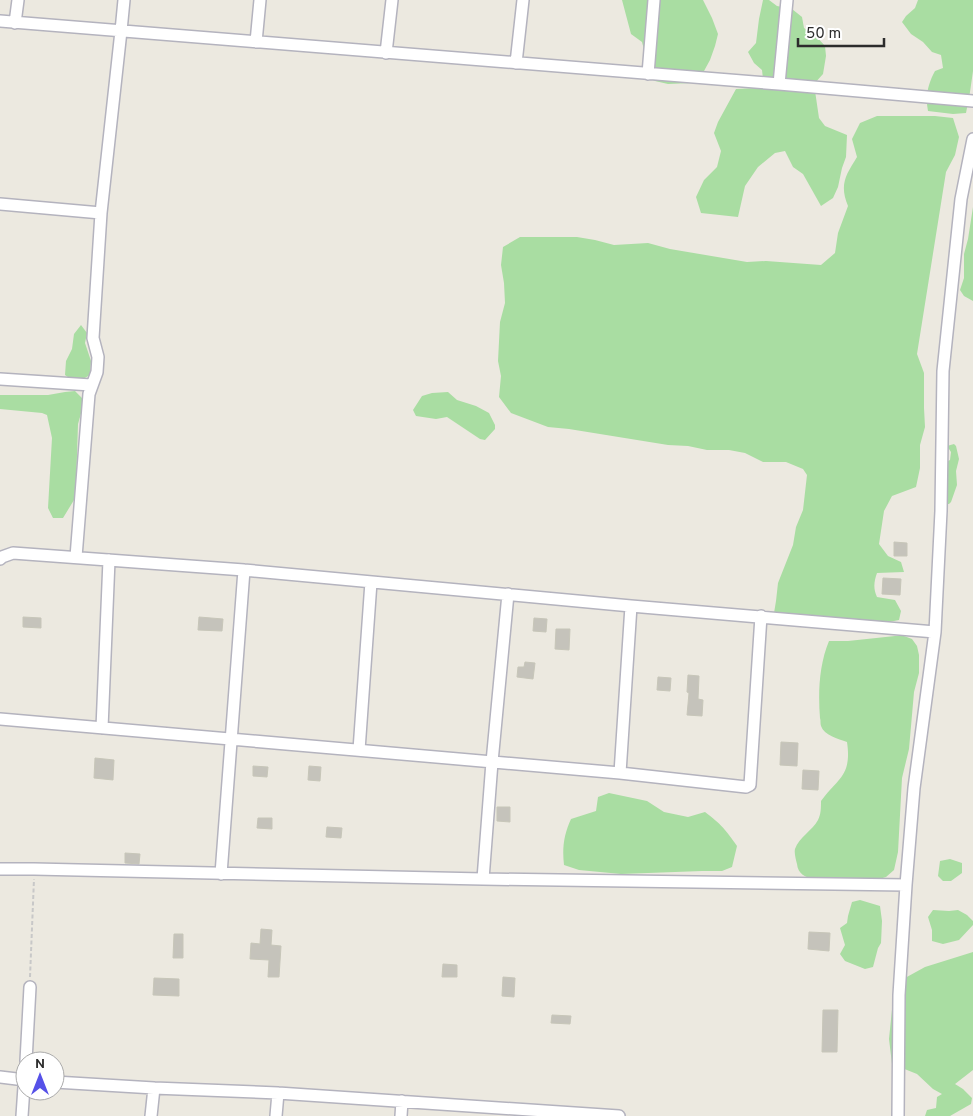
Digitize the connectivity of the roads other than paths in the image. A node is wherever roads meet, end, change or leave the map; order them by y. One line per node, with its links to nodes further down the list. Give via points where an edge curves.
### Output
1 (18, 0): 9 (street)
2 (124, 0): 10 (street)
3 (260, 0): 11 (street)
4 (392, 0): 12 (street)
5 (523, 0): 13 (street)
6 (654, 0): 14 (street)
7 (787, 0): 15 (street)
8 (0, 22): 9 (street)
9 (15, 23): 10 (street)
10 (121, 31): 11 (street); 19 (street)
11 (256, 42): 12 (street)
12 (386, 53): 13 (street)
13 (516, 63): 14 (street)
14 (648, 74): 15 (street)
15 (779, 84): 16 (street)
16 (973, 101)
17 (973, 139): 30 (street, via 960,199 943,371)
18 (0, 204): 19 (street)
19 (101, 213): 21 (street, via 93,338 98,357 97,372)
20 (0, 379): 21 (street)
21 (91, 386): 22 (street)
22 (76, 558): 23 (street, via 13,553); 24 (street)
23 (0, 559)
24 (109, 560): 25 (street); 32 (street)
25 (244, 570): 26 (street); 33 (street)
26 (370, 582): 27 (street); 34 (street)
27 (508, 594): 28 (street); 35 (street)
28 (631, 606): 29 (street); 36 (street)
29 (761, 616): 30 (street); 36 (street, via 749,786)
30 (935, 632): 40 (street, via 914,788)
31 (0, 719): 32 (street)
32 (102, 728): 33 (street)
33 (231, 739): 34 (street); 38 (street)
34 (359, 750): 35 (street)
35 (492, 762): 36 (street); 39 (street)
36 (620, 773)
37 (0, 869): 38 (street)
38 (221, 874): 39 (street)
39 (483, 879): 40 (street)
40 (906, 884): 56 (street, via 899,995)
41 (30, 987): 42 (street)
42 (27, 1051)
43 (0, 1077): 44 (street)
44 (15, 1079)
45 (65, 1083): 46 (street)
46 (154, 1088): 47 (street); 52 (street)
47 (278, 1094): 49 (street); 53 (street)
48 (23, 1101): 51 (street)
49 (402, 1101): 50 (street); 54 (street)
50 (533, 1113): 55 (street)
51 (22, 1116)
52 (151, 1116)
53 (276, 1116)
54 (401, 1116)
55 (619, 1116)
56 (898, 1116)

